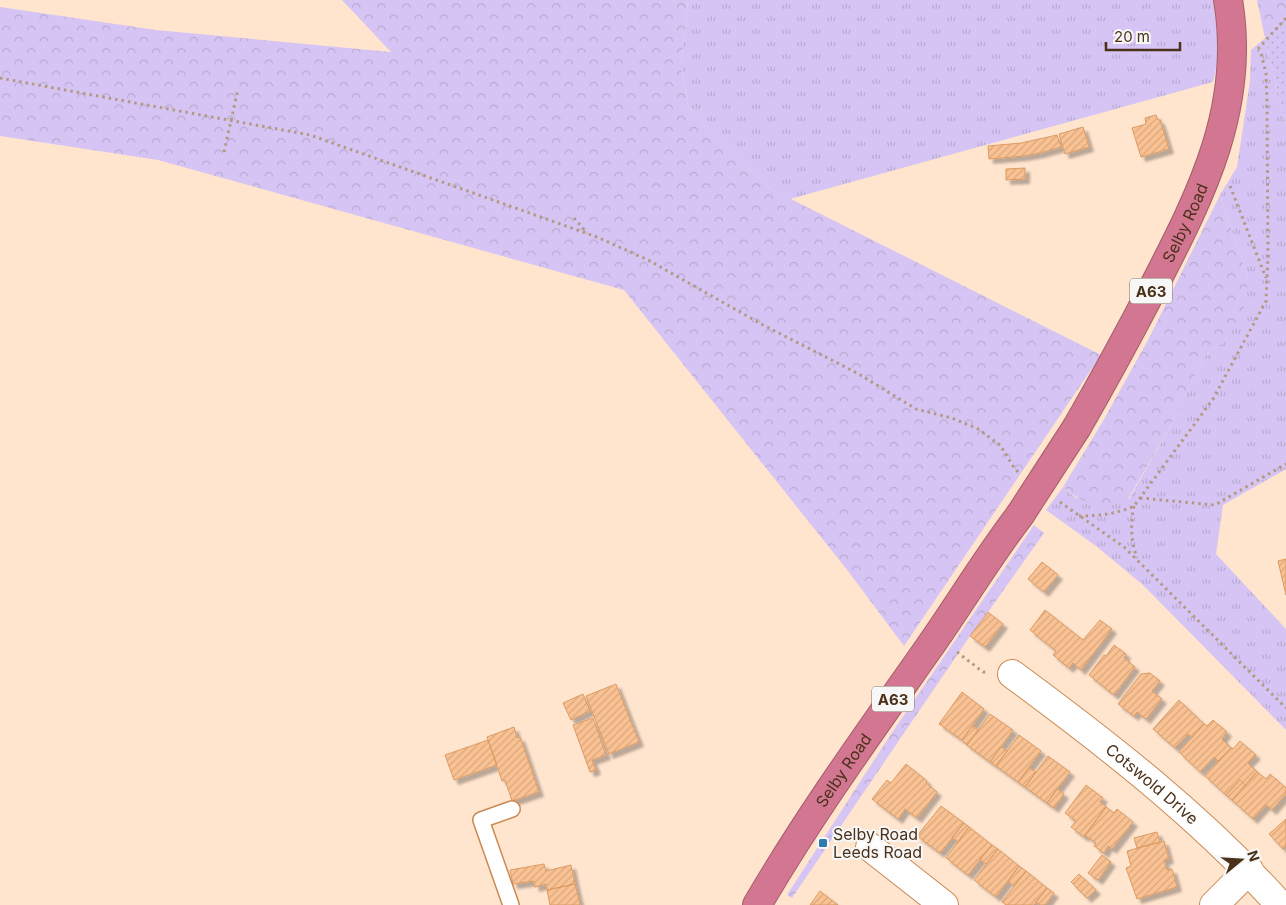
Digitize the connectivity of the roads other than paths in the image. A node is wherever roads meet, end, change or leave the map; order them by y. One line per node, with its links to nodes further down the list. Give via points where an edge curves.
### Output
1 (1229, 10): 7 (highway, Selby Road / A63, bridge, via 1232,51 1229,88 1216,150 1180,235 1114,362 1077,427 1020,515 825,796)
2 (1012, 674): 5 (street, Cotswold Drive, via 1123,758)
3 (512, 809): 6 (lane, via 481,820)
4 (870, 847): 8 (street)
5 (1249, 870): 9 (street); 10 (street, Cotswold Drive)
6 (511, 905)
7 (757, 905)
8 (944, 905)
9 (1214, 905)
10 (1280, 905)

